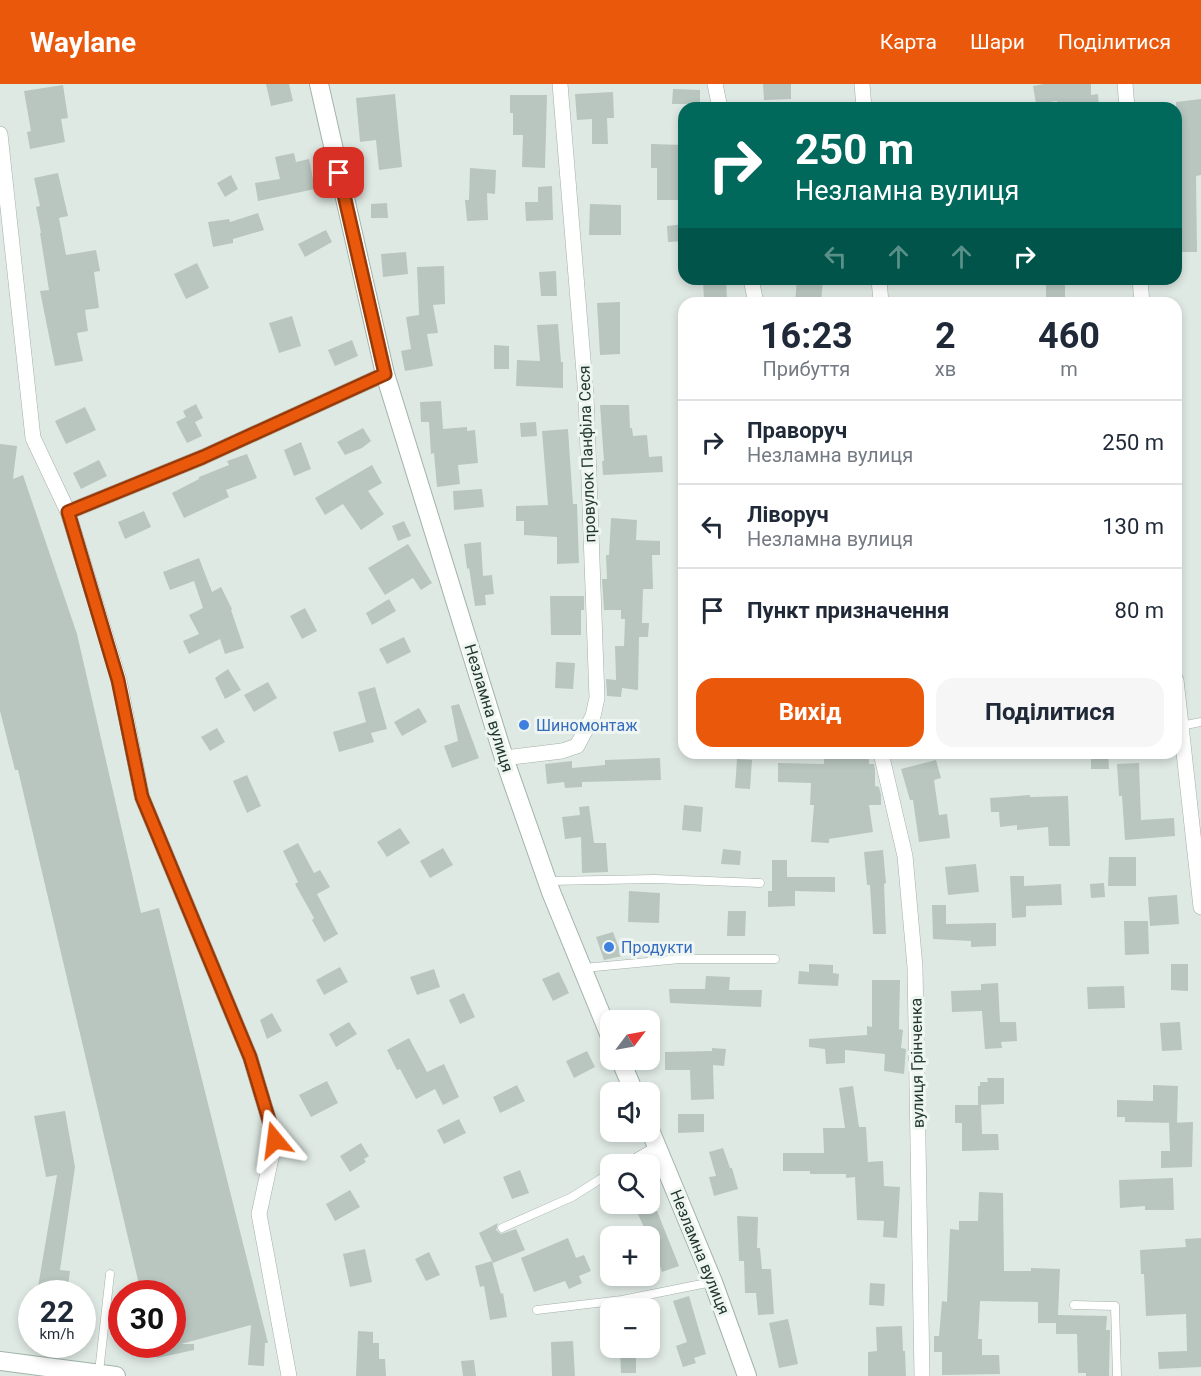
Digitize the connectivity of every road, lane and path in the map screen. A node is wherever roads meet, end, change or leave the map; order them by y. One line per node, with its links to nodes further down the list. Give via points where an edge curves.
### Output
1 (319, 84): 10 (street, Незламна вулиця)
2 (560, 84): 15 (street, провулок Панфіла Сеся, via 586,396 597,698 593,716 577,746)
3 (715, 84): 6 (street)
4 (862, 84): 7 (street)
5 (1125, 84): 8 (street)
6 (719, 102)
7 (864, 102)
8 (1126, 102)
9 (0, 134): 11 (street, via 33,438)
10 (385, 374): 11 (street, via 203,457); 15 (street, Незламна вулиця)
11 (68, 512): 35 (street, via 118,680 142,797 250,1057 275,1140 259,1214)
12 (1201, 722): 13 (lane)
13 (1182, 726)
14 (1182, 735): 19 (street)
15 (504, 758): 17 (street, Незламна вулиця)
16 (882, 759): 37 (street, вулиця Грінченка, via 905,856 915,967)
17 (547, 881): 18 (lane, via 655,879); 22 (street, Незламна вулиця)
18 (760, 883)
19 (1200, 888): 20 (street)
20 (1201, 908)
21 (775, 959): 22 (lane, via 680,959)
22 (582, 968): 23 (street, Незламна вулиця)
23 (600, 1012)
24 (649, 1142): 26 (lane)
25 (655, 1142): 30 (street, Незламна вулиця)
26 (636, 1154)
27 (600, 1179): 28 (lane, via 572,1197)
28 (502, 1228)
29 (110, 1274): 34 (lane)
30 (713, 1281): 32 (lane); 36 (street, Незламна вулиця)
31 (1074, 1305): 38 (lane, via 1115,1306)
32 (537, 1310)
33 (9, 1364): 34 (street)
34 (108, 1375)
35 (289, 1376)
36 (747, 1376)
37 (922, 1376)
38 (1117, 1376)

